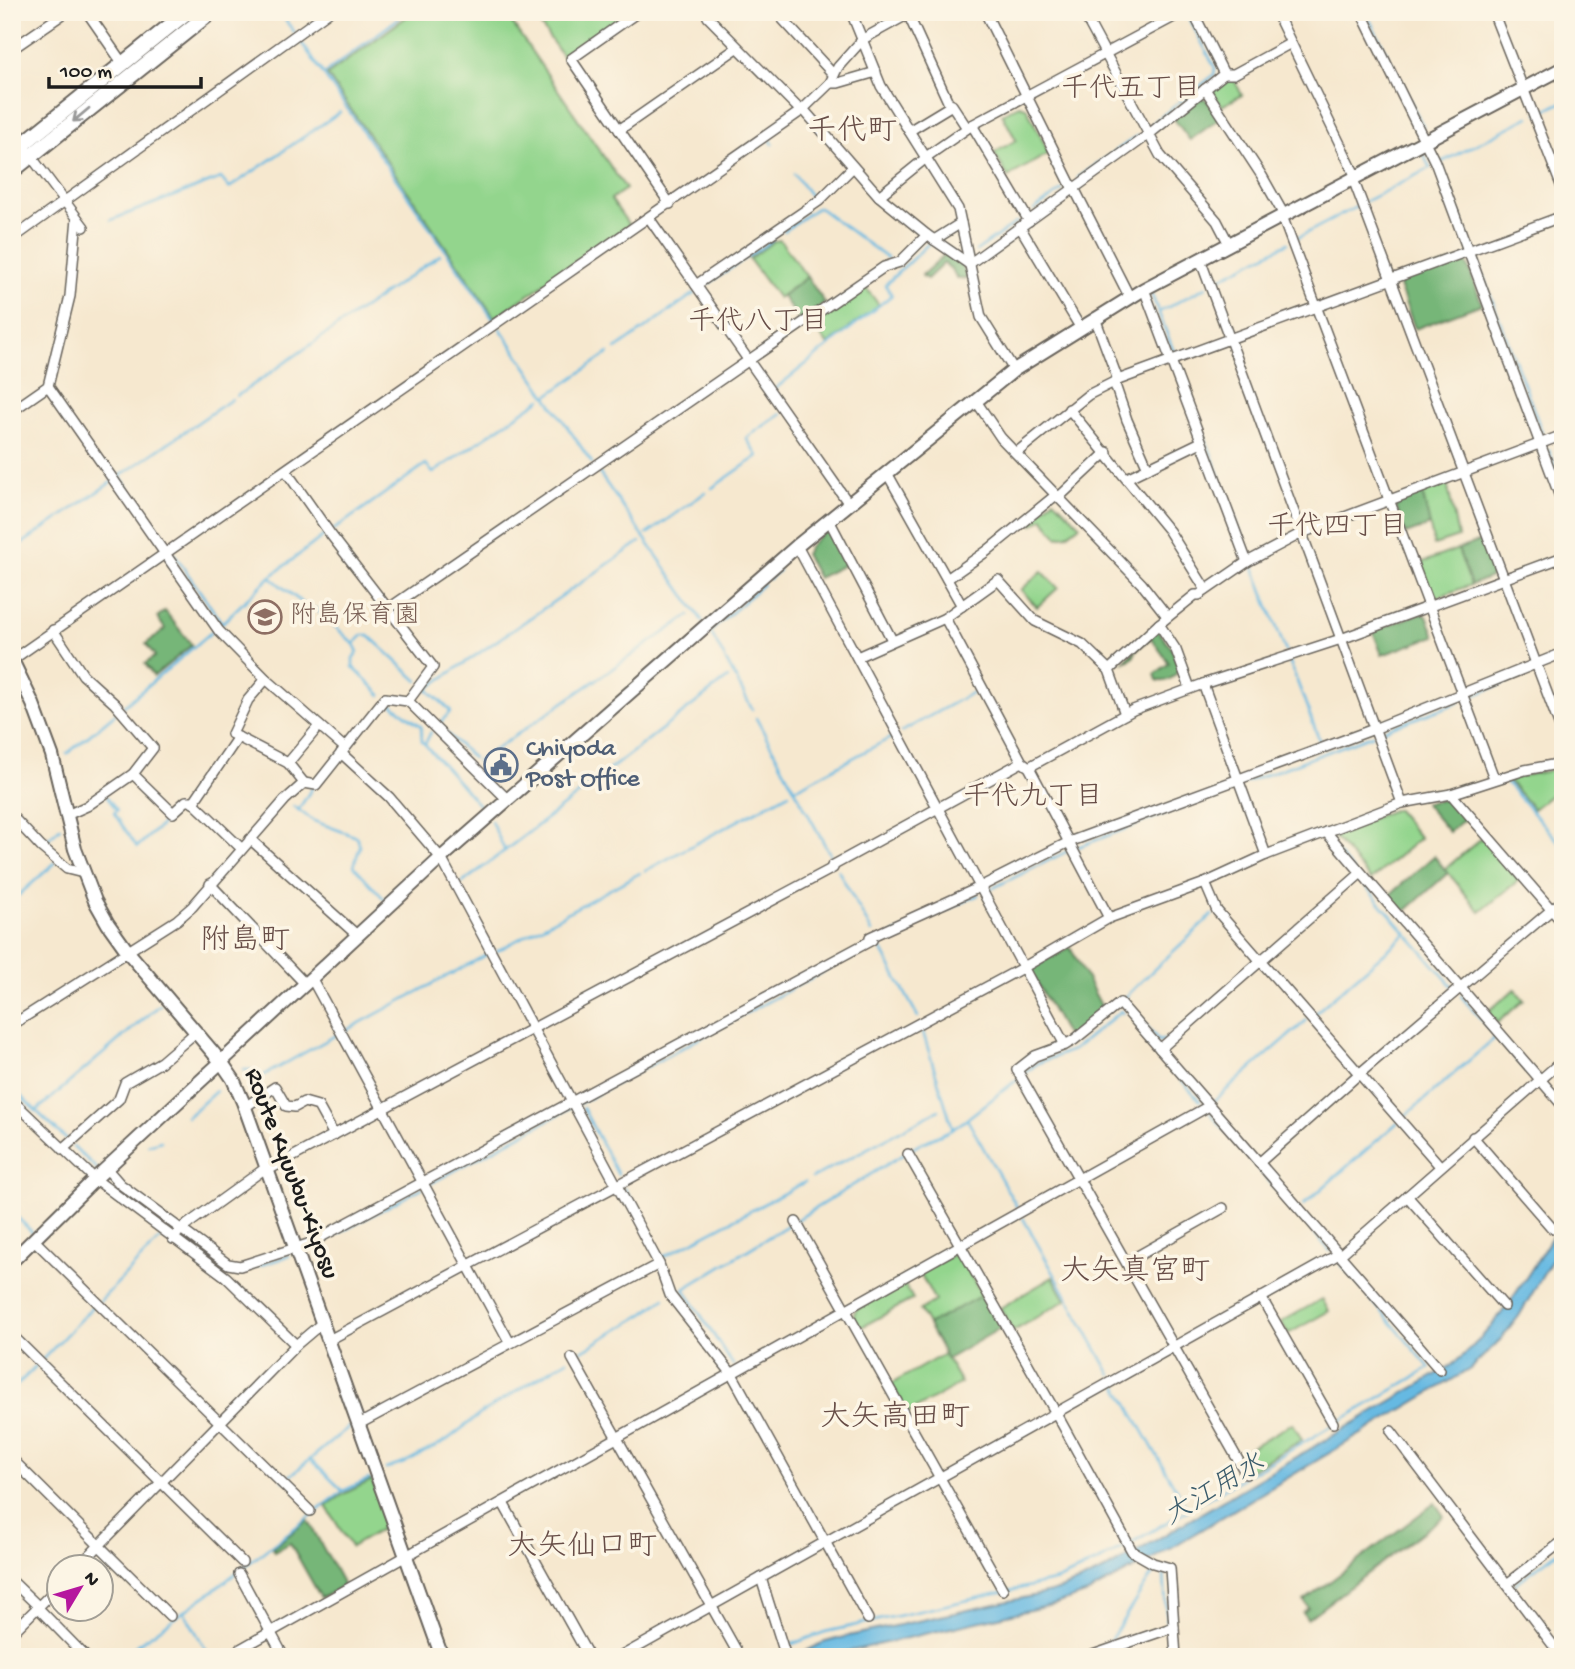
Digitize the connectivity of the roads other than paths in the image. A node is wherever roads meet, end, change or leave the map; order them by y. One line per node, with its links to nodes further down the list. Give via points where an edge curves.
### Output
1 (66, 12): 21 (street)
2 (87, 12): 23 (street)
3 (187, 12): 23 (main road)
4 (211, 12): 39 (main road, one-way to 39)
5 (328, 12): 47 (street)
6 (638, 12): 34 (street, via 571,59)
7 (710, 12): 20 (street, via 708,17)
8 (776, 12): 27 (street)
9 (851, 12): 18 (street)
10 (985, 12): 30 (street)
11 (1083, 12): 22 (street)
12 (1183, 12): 22 (street)
13 (1193, 12): 26 (street)
14 (1276, 12): 19 (street)
15 (1361, 12): 38 (street)
16 (1493, 12): 28 (street)
17 (910, 13): 18 (street); 31 (street)
18 (863, 39): 25 (street); 27 (street)
19 (1291, 43): 26 (street, via 1234,74); 43 (street)
20 (737, 48): 32 (street); 34 (street)
21 (12, 49)
22 (1104, 53): 30 (street); 37 (street)
23 (123, 64): 39 (main road)
24 (1563, 68): 28 (street)
25 (876, 72): 27 (street, via 838,83); 36 (street)
26 (1224, 74): 29 (street)
27 (832, 79): 32 (street)
28 (1524, 88): 38 (street); 45 (street)
29 (1205, 89): 37 (street); 49 (street)
30 (1027, 94): 33 (street); 44 (street)
31 (950, 106): 33 (street); 36 (street)
32 (802, 110): 41 (street); 48 (street)
33 (969, 127): 40 (street); 53 (street)
34 (619, 130): 48 (street)
35 (12, 131): 39 (street)
36 (909, 131): 40 (street)
37 (1148, 135): 44 (street); 59 (street, via 1217,221)
38 (1424, 141): 43 (street); 60 (street)
39 (22, 151): 42 (main road); 47 (street)
40 (926, 158): 46 (street); 54 (street, via 958,209)
41 (853, 167): 46 (street); 64 (street, via 819,201)
42 (12, 171)
43 (1354, 178): 49 (street); 63 (street)
44 (1074, 189): 53 (street); 66 (street)
45 (1563, 190)
46 (879, 196): 57 (street)
47 (65, 202): 51 (street); 58 (street)
48 (670, 204): 52 (street)
49 (1283, 216): 59 (street); 67 (street)
50 (1563, 216): 60 (street)
51 (77, 218): 55 (street); 75 (street, via 69,296)
52 (649, 218): 64 (street); 85 (street)
53 (1029, 221): 56 (street)
54 (961, 223): 57 (street); 62 (street)
55 (84, 228)
56 (1020, 228): 62 (street); 69 (street)
57 (930, 237): 62 (street); 71 (street, via 900,262 884,267)
58 (12, 239)
59 (1229, 244): 61 (street)
60 (1468, 251): 63 (street); 81 (street)
61 (1200, 259): 65 (street); 70 (street)
62 (969, 264): 73 (street, via 985,325)
63 (1391, 279): 67 (street); 86 (street)
64 (696, 285): 71 (street)
65 (1144, 289): 66 (street); 72 (street)
66 (1130, 298): 68 (street)
67 (1317, 306): 70 (street); 90 (street)
68 (1095, 318): 69 (street); 74 (street)
69 (1080, 327): 73 (street)
70 (1230, 338): 72 (street); 94 (street)
71 (748, 360): 91 (street); 104 (street)
72 (1171, 360): 74 (street); 80 (street)
73 (1014, 370): 76 (street)
74 (1116, 381): 77 (street); 84 (street)
75 (48, 386): 78 (street); 96 (street)
76 (976, 401): 82 (street); 87 (street)
77 (1069, 409): 82 (street); 83 (street)
78 (12, 411)
79 (1563, 435): 81 (street)
80 (1201, 442): 84 (street); 98 (street)
81 (1540, 443): 86 (street); 92 (street)
82 (1016, 453): 89 (street)
83 (1107, 453): 88 (street); 89 (street)
84 (1148, 468): 88 (street)
85 (286, 471): 96 (street); 104 (street)
86 (1464, 472): 90 (street); 100 (street)
87 (887, 473): 91 (street); 99 (street)
88 (1127, 478): 101 (street, via 1170,531)
89 (1058, 496): 99 (street); 105 (street)
90 (1388, 500): 94 (street); 103 (street)
91 (849, 504): 93 (street)
92 (1563, 505)
93 (829, 520): 95 (street); 110 (street)
94 (1302, 533): 98 (street); 109 (street)
95 (797, 546): 112 (street); 135 (street)
96 (166, 553): 108 (street); 116 (street, via 219,631)
97 (1563, 557): 100 (street)
98 (1247, 562): 101 (street)
99 (947, 579): 102 (street)
100 (1504, 579): 103 (street); 114 (street)
101 (1206, 590): 105 (street)
102 (962, 606): 106 (street); 115 (street, via 998,580 1035,621 1082,644)
103 (1429, 607): 109 (street); 119 (street)
104 (388, 609): 120 (street, via 433,667)
105 (1167, 616): 107 (street)
106 (945, 618): 110 (street); 129 (street)
107 (1159, 624): 115 (street); 118 (street, via 1176,650)
108 (53, 630): 113 (street); 130 (street, via 83,675 153,748)
109 (1341, 639): 117 (street); 123 (street)
110 (892, 640): 112 (street)
111 (1563, 653): 114 (street)
112 (856, 657): 138 (street)
113 (12, 660): 139 (street, Route Kyuubu-Kiyosu, via 43,729)
114 (1536, 664): 119 (street); 124 (street)
115 (1110, 670): 121 (street)
116 (266, 678): 122 (street); 125 (street, via 248,700 232,734)
117 (1203, 684): 118 (street); 132 (street)
118 (1190, 688): 121 (street)
119 (1462, 693): 123 (street); 131 (street)
120 (408, 701): 126 (street, via 385,698); 135 (street)
121 (1125, 714): 129 (street)
122 (319, 726): 126 (street); 127 (street)
123 (1374, 729): 132 (street); 137 (street)
124 (1563, 735)
125 (238, 737): 127 (street); 136 (street)
126 (343, 751): 133 (street, via 316,785); 146 (street)
127 (288, 763): 133 (street)
128 (1563, 763): 131 (street)
129 (1026, 764): 138 (street); 143 (street)
130 (133, 774): 136 (street, via 173,813 186,801); 139 (street)
131 (1494, 778): 134 (street)
132 (1238, 779): 143 (street); 145 (street)
133 (304, 783): 142 (street)
134 (1451, 794): 137 (street); 153 (street)
135 (508, 800): 146 (street)
136 (193, 803): 144 (street)
137 (1402, 803): 141 (street)
138 (938, 808): 151 (street); 163 (street)
139 (67, 815): 147 (street, Route Kyuubu-Kiyosu)
140 (12, 816): 147 (street, via 67,869)
141 (1326, 832): 145 (street); 148 (street)
142 (250, 839): 144 (street); 156 (street)
143 (1069, 842): 151 (street); 154 (street)
144 (242, 849): 150 (street)
145 (1266, 855): 149 (street)
146 (441, 858): 156 (street); 163 (street)
147 (83, 873): 157 (street, Route Kyuubu-Kiyosu, via 108,924)
148 (1362, 873): 158 (street); 161 (street)
149 (1205, 883): 154 (street); 158 (street, via 1217,911)
150 (210, 884): 157 (street, via 177,920); 160 (street)
151 (980, 887): 159 (street); 172 (street, via 871,939)
152 (1563, 900): 153 (street)
153 (1552, 910): 155 (street); 161 (street)
154 (1109, 918): 159 (street)
155 (1563, 923)
156 (358, 936): 160 (street)
157 (128, 952): 162 (street); 164 (street, Route Kyuubu-Kiyosu)
158 (1261, 961): 166 (street); 169 (street)
159 (1024, 967): 165 (street); 187 (street)
160 (309, 982): 168 (street); 176 (street)
161 (1461, 988): 169 (street); 170 (street)
162 (12, 1025)
163 (533, 1029): 172 (street); 176 (street)
164 (196, 1032): 168 (street, Route Kyuubu-Kiyosu); 179 (street, via 161,1062 125,1083 119,1099)
165 (1065, 1045): 166 (street, via 1120,1003); 185 (street, via 1035,1056 1017,1070)
166 (1160, 1049): 173 (street)
167 (1563, 1060): 170 (street)
168 (222, 1063): 175 (street, Route Kyuubu-Kiyosu); 184 (street)
169 (1359, 1074): 181 (street); 182 (street)
170 (1539, 1080): 174 (street); 178 (street)
171 (12, 1100): 179 (street)
172 (573, 1105): 186 (street); 187 (street)
173 (1209, 1106): 181 (street); 185 (street)
174 (1563, 1106)
175 (245, 1107): 177 (street, via 275,1087 286,1106 304,1101 318,1106); 183 (street, Route Kyuubu-Kiyosu)
176 (384, 1109): 177 (street); 186 (street)
177 (334, 1135): 183 (street)
178 (1473, 1138): 182 (street); 191 (street)
179 (68, 1145): 184 (street)
180 (908, 1154): 194 (street)
181 (1259, 1163): 196 (street)
182 (1440, 1166): 188 (street)
183 (267, 1169): 192 (street); 195 (street, Route Kyuubu-Kiyosu)
184 (100, 1173): 192 (street); 192 (street, via 120,1184); 193 (street)
185 (1080, 1179): 194 (street); 198 (street)
186 (424, 1185): 195 (street); 200 (street)
187 (617, 1185): 199 (street); 200 (street)
188 (1407, 1196): 196 (street); 202 (street)
189 (1223, 1208): 198 (street)
190 (796, 1222): 203 (street)
191 (1552, 1228)
192 (177, 1234): 195 (street, via 233,1266); 208 (street)
193 (34, 1240): 197 (street); 214 (street)
194 (960, 1246): 203 (street); 213 (street)
195 (296, 1248): 204 (street, Route Kyuubu-Kiyosu)
196 (1339, 1254): 201 (street); 211 (street)
197 (12, 1261)
198 (1126, 1262): 209 (street)
199 (659, 1264): 207 (street); 212 (street, via 670,1295)
200 (467, 1266): 206 (street); 207 (street)
201 (1261, 1297): 209 (street); 215 (street)
202 (1504, 1306)
203 (846, 1310): 212 (street); 221 (street)
204 (322, 1323): 206 (street, Route Kyuubu-Kiyosu); 208 (street)
205 (12, 1335): 222 (street)
206 (329, 1340): 216 (street, Route Kyuubu-Kiyosu)
207 (510, 1343): 216 (street)
208 (296, 1345): 214 (street)
209 (1174, 1346): 213 (street); 220 (street)
210 (572, 1358): 218 (street)
211 (1440, 1370)
212 (732, 1374): 218 (street); 226 (street)
213 (1056, 1413): 221 (street); 241 (street, via 1134,1552 1170,1568)
214 (220, 1422): 222 (street); 224 (street)
215 (1332, 1423)
216 (359, 1424): 229 (street, Route Kyuubu-Kiyosu)
217 (1391, 1431): 234 (street)
218 (617, 1439): 223 (street); 237 (street)
219 (12, 1459): 227 (street)
220 (1246, 1474)
221 (940, 1478): 226 (street); 235 (street)
222 (161, 1482): 227 (street); 230 (street)
223 (503, 1503): 229 (street); 248 (street)
224 (310, 1511)
225 (1563, 1541): 234 (street)
226 (826, 1542): 232 (street); 240 (street)
227 (99, 1545): 228 (street); 239 (street)
228 (90, 1554)
229 (407, 1557): 242 (street); 247 (street, Route Kyuubu-Kiyosu)
230 (242, 1563)
231 (239, 1574): 242 (street)
232 (761, 1578): 237 (street); 251 (street)
233 (12, 1581): 238 (street)
234 (1507, 1584): 254 (street)
235 (1003, 1590)
236 (46, 1599): 238 (street)
237 (711, 1606): 249 (street); 250 (street)
238 (38, 1607): 243 (street); 244 (street)
239 (170, 1616)
240 (868, 1619)
241 (1174, 1627): 252 (street); 253 (street)
242 (271, 1632): 245 (street); 246 (street)
243 (12, 1633)
244 (86, 1657)
245 (226, 1657)
246 (284, 1657)
247 (442, 1657)
248 (589, 1657)
249 (620, 1657)
250 (740, 1657)
251 (786, 1657)
252 (1087, 1657)
253 (1176, 1657)
254 (1562, 1657)

